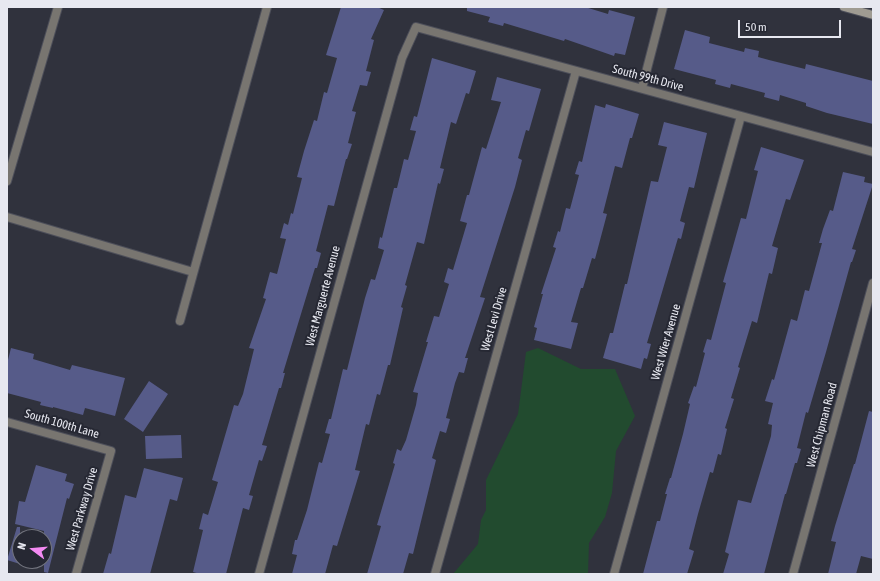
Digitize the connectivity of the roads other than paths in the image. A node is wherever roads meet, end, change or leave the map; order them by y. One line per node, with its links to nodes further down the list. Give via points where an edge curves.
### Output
1 (58, 7): 11 (street)
2 (266, 7): 14 (street)
3 (663, 7): 8 (street)
4 (844, 7): 5 (main road)
5 (873, 15)
6 (416, 27): 7 (street, South 99th Drive); 20 (street, West Marguerte Avenue, via 402,58)
7 (576, 71): 8 (street, South 99th Drive); 21 (street, West Levi Drive)
8 (642, 88): 9 (street, South 99th Drive)
9 (742, 116): 10 (street, South 99th Drive); 22 (street, West Wier Avenue)
10 (873, 152)
11 (10, 160): 12 (street)
12 (7, 181)
13 (7, 217): 14 (street)
14 (193, 272): 16 (street)
15 (873, 283): 23 (street, West Chipman Road)
16 (180, 321)
17 (7, 422): 18 (street, South 100th Lane)
18 (111, 450): 19 (street, West Parkway Drive)
19 (76, 574)
20 (259, 574)
21 (434, 574)
22 (614, 574)
23 (793, 574)

